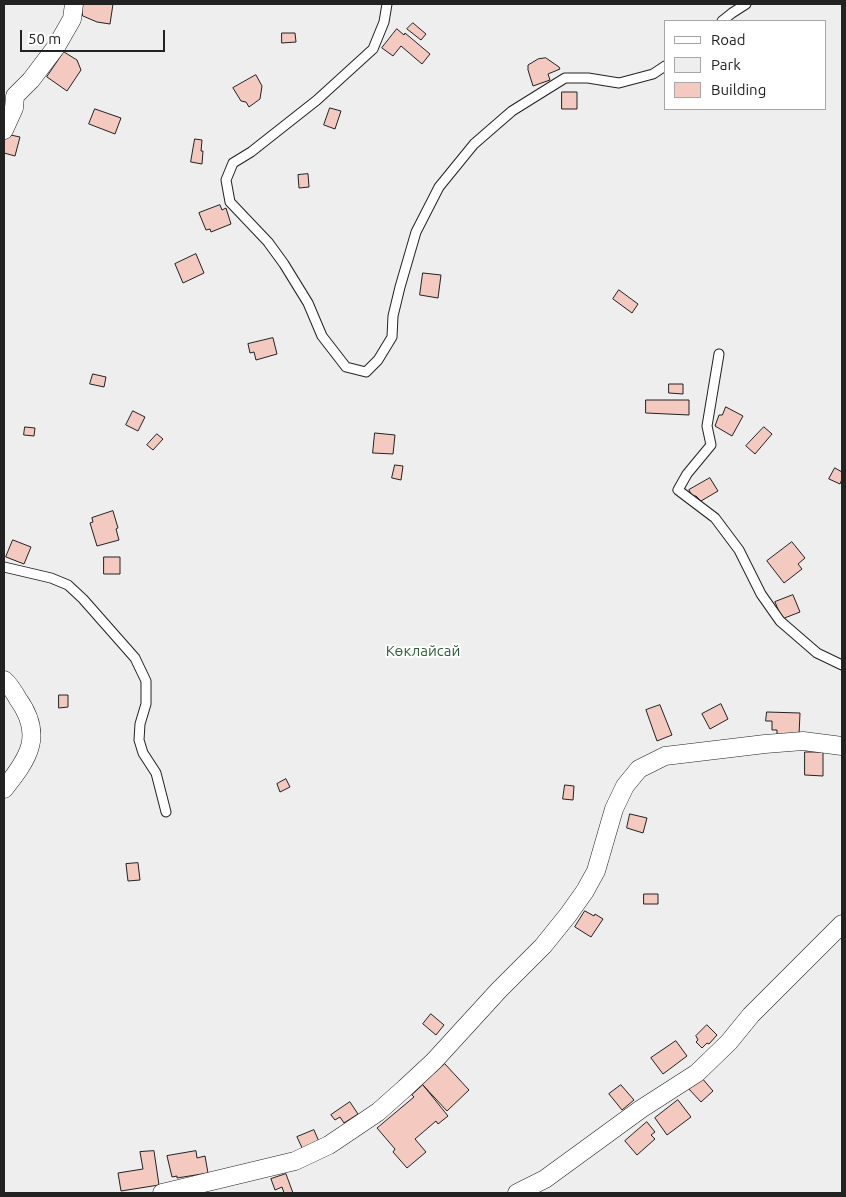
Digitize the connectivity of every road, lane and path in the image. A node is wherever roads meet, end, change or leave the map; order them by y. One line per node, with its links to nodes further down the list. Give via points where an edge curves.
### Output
1 (74, 4): 6 (street, via 72,19 56,46 15,96 14,108)
2 (388, 4): 5 (lane, via 373,50 318,100 233,163 226,180 230,202 284,264 308,303 322,336 346,367 366,372 392,337 400,288 416,232 439,187 474,144 512,111 565,78 619,83 653,74)
3 (746, 4): 4 (lane)
4 (723, 20)
5 (664, 67)
6 (4, 130)
7 (719, 354): 9 (lane, via 707,426 711,445 678,490 716,518 780,620 817,653)
8 (4, 567): 13 (lane, via 68,585 135,658 146,681 146,704 139,740 156,774)
9 (842, 665)
10 (4, 680): 12 (street, via 27,711 32,726 28,756)
11 (842, 746): 16 (street, via 803,742 765,744 664,756 639,769 625,786 614,809 596,870 585,891 544,946 434,1061 378,1112 329,1145 295,1161)
12 (4, 789)
13 (166, 812)
14 (842, 924): 15 (street, via 697,1073 641,1108)
15 (549, 1175): 18 (street); 19 (street)
16 (206, 1187): 17 (street)
17 (162, 1193)
18 (517, 1193)
19 (544, 1193)

